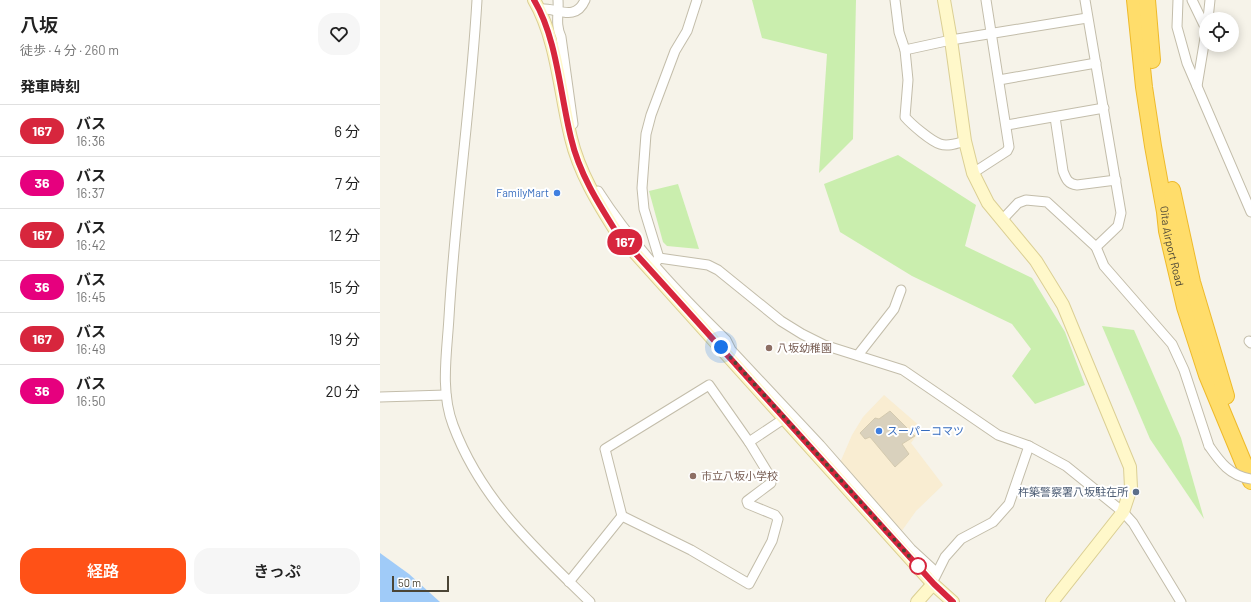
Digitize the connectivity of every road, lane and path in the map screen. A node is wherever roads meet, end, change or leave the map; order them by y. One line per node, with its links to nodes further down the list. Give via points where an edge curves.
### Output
1 (477, 0): 38 (street, via 451,292)
2 (558, 0): 16 (street)
3 (585, 0): 16 (street, via 583,6 574,12)
4 (697, 0): 35 (street, via 687,31 675,51 646,134 642,188)
5 (895, 0): 21 (street, via 899,32)
6 (944, 0): 20 (main road)
7 (986, 0): 19 (street)
8 (1085, 0): 18 (street)
9 (1135, 0): 44 (highway, Oita Airport Road, via 1153,146 1167,231 1185,307 1207,375)
10 (1147, 0): 43 (highway, Oita Airport Road, via 1162,134 1187,260 1220,379)
11 (1178, 0): 25 (street, via 1177,27)
12 (1192, 0): 17 (street)
13 (1210, 0): 15 (street)
14 (539, 4): 16 (street); 35 (main road, via 555,57 571,139 582,171 617,233)
15 (1209, 12)
16 (559, 13): 35 (street, via 557,28 561,37 573,135 581,158 619,224)
17 (1199, 14)
18 (1087, 18): 19 (street); 23 (street)
19 (991, 35): 20 (street); 24 (street)
20 (951, 40): 21 (street); 29 (main road)
21 (905, 50): 29 (street, via 908,80 905,117 940,144)
22 (1202, 52): 25 (street)
23 (1096, 63): 24 (street); 26 (street)
24 (999, 80): 28 (street)
25 (1196, 87): 32 (street)
26 (1104, 108): 27 (street); 31 (street)
27 (1055, 117): 28 (street); 31 (street, via 1066,179 1077,185)
28 (1007, 125): 30 (street, via 1007,152)
29 (966, 141): 30 (main road)
30 (973, 172): 33 (main road, via 988,203)
31 (1116, 180): 34 (street, via 1121,213 1118,226)
32 (1251, 212)
33 (1002, 220): 34 (street, via 1018,203 1026,200 1048,202); 45 (main road, via 1036,261 1063,305 1130,467 1131,488)
34 (1096, 247): 44 (street, bridge, via 1104,266 1172,344 1184,370 1209,446 1226,469)
35 (654, 264): 37 (street, via 708,265 718,270 781,321 824,345); 40 (main road); 47 (street, via 820,445)
36 (901, 290): 37 (street, via 894,309)
37 (858, 355): 42 (street, via 903,370 998,435)
38 (446, 395): 39 (street); 48 (street, via 452,424 494,502)
39 (382, 396)
40 (785, 418): 41 (street); 47 (main road)
41 (749, 442): 46 (street, via 709,385 605,449); 46 (street, via 771,478 771,483 747,501 748,504 775,515 778,519 772,541 749,584)
42 (1029, 446): 45 (street, via 1066,466); 47 (street, via 1009,504 993,522 961,539 945,557)
43 (1251, 466)
44 (1251, 480)
45 (1123, 512): 52 (main road); 53 (street, via 1133,523)
46 (622, 516): 48 (street)
47 (935, 578): 50 (main road); 51 (main road)
48 (570, 582): 49 (street)
49 (590, 602)
50 (917, 602)
51 (953, 602)
52 (1052, 602)
53 (1181, 602)

